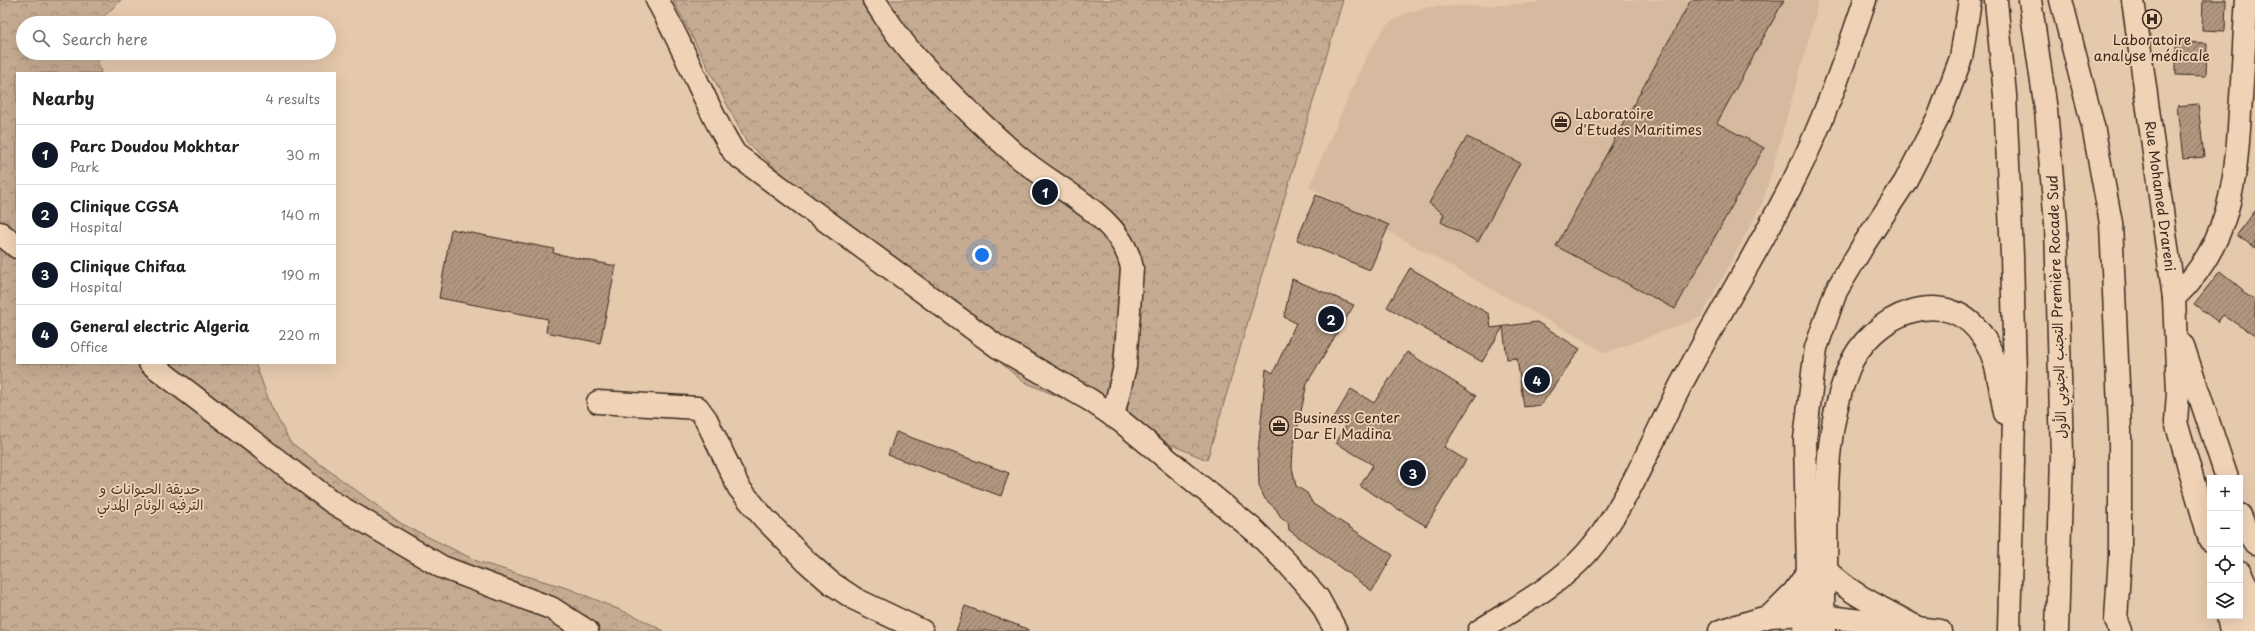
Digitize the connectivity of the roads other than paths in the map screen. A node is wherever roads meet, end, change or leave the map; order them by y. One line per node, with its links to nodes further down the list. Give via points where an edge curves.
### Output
1 (657, 0): 17 (main road, via 716,122 735,154 998,347)
2 (874, 0): 17 (main road, via 910,51 968,111 1017,156 1087,206 1120,240 1129,254 1132,268 1125,366)
3 (1865, 0): 37 (main road, via 1843,64 1795,178 1702,346 1611,520 1585,555 1567,572 1541,592)
4 (1970, 0): 24 (main road, via 1962,58 1940,114 1905,182 1836,292 1816,348 1805,439)
5 (1996, 0): 18 (main road, via 2005,95 2012,256 2015,374)
6 (2030, 0): 31 (main road, التجنب الجنوبي الأول Première Rocade Sud, via 2046,110 2056,224 2062,455)
7 (2061, 0): 33 (main road, via 2092,119 2111,223 2121,483)
8 (2133, 0): 12 (main road, Rue Mohamed Drareni)
9 (2247, 0): 12 (main road, via 2238,141 2230,201 2223,224 2204,262 2193,279)
10 (0, 233): 11 (main road)
11 (16, 245)
12 (2174, 298): 13 (main road, Rue Mohamed Drareni)
13 (2175, 320): 15 (main road, Rue Mohamed Drareni); 19 (main road)
14 (151, 364): 34 (main road, via 332,502 442,567 551,608)
15 (2178, 392): 20 (main road, via 2190,419); 22 (main road, Rue Mohamed Drareni, via 2176,422)
16 (598, 402): 35 (main road, via 698,408 706,419 739,488 807,562 855,599)
17 (1113, 416): 36 (main road, via 1270,546 1318,598)
18 (2012, 442): 24 (main road, via 1993,359 1985,341 1969,321 1959,314 1938,308 1916,309 1897,316 1881,326 1857,352 1836,406 1830,440); 40 (main road)
19 (2226, 475)
20 (2207, 482)
21 (2243, 522): 23 (main road)
22 (2207, 530)
23 (2255, 544)
24 (1817, 571): 28 (main road); 30 (main road); 32 (main road)
25 (2243, 578): 27 (main road)
26 (2240, 583): 42 (main road)
27 (2255, 603)
28 (1770, 616): 30 (main road); 38 (main road)
29 (2229, 619): 41 (main road)
30 (1815, 623): 32 (main road)
31 (2057, 624)
32 (1916, 627): 39 (main road)
33 (2117, 627)
34 (588, 631)
35 (922, 631)
36 (1336, 631)
37 (1479, 631)
38 (1720, 631)
39 (1940, 631)
40 (2009, 631)
41 (2231, 631)
42 (2252, 631)

